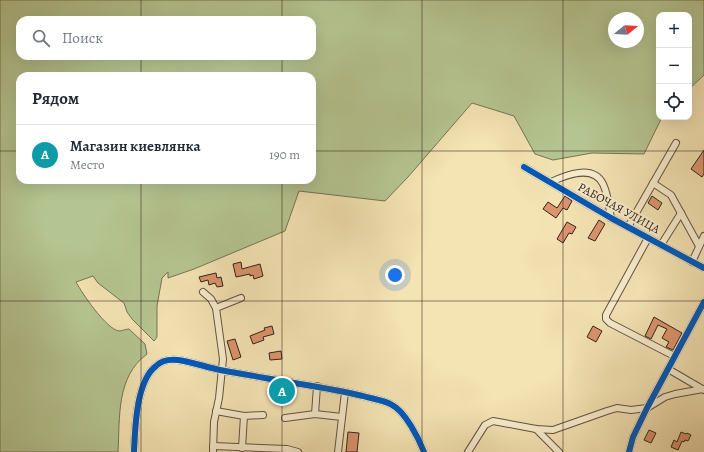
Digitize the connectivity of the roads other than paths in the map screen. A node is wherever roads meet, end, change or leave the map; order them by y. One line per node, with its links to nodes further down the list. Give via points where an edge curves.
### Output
1 (676, 143): 4 (street)
2 (524, 167): 3 (street, РАБОЧАЯ УЛИЦА)
3 (551, 182): 6 (street, РАБОЧАЯ УЛИЦА); 6 (street, via 580,172 599,178 605,187)
4 (653, 183): 5 (street, via 671,195); 7 (street)
5 (681, 213): 10 (street); 11 (street)
6 (611, 218): 7 (street, РАБОЧАЯ УЛИЦА)
7 (628, 227): 9 (street, РАБОЧАЯ УЛИЦА)
8 (704, 236): 11 (street)
9 (648, 238): 10 (street, РАБОЧАЯ УЛИЦА); 18 (street, via 606,319 610,324)
10 (661, 245): 12 (street, РАБОЧАЯ УЛИЦА)
11 (699, 246): 12 (street)
12 (692, 262): 13 (street, РАБОЧАЯ УЛИЦА)
13 (704, 268)
14 (203, 292): 17 (street)
15 (241, 298): 17 (street)
16 (704, 302): 18 (street)
17 (216, 308): 20 (street)
18 (674, 356): 19 (street)
19 (668, 369): 22 (street); 24 (street)
20 (223, 370): 21 (street); 25 (street); 34 (street, via 179,360 162,361 156,365 147,376 141,394)
21 (317, 386): 23 (street); 27 (street)
22 (704, 389): 24 (street, via 665,397)
23 (345, 392): 29 (street); 37 (street, via 394,405 405,418)
24 (647, 408): 31 (street, via 617,408 561,428); 40 (street)
25 (216, 411): 28 (street); 33 (street)
26 (263, 414): 28 (street)
27 (315, 414): 29 (street); 30 (street)
28 (244, 416): 32 (street)
29 (342, 417): 36 (street)
30 (285, 418)
31 (536, 429): 38 (street, via 493,420 485,425); 39 (street)
32 (242, 448): 33 (street); 35 (street, via 287,449)
33 (213, 449)
34 (134, 452)
35 (298, 452)
36 (338, 452)
37 (424, 452)
38 (468, 452)
39 (559, 452)
40 (629, 452)

